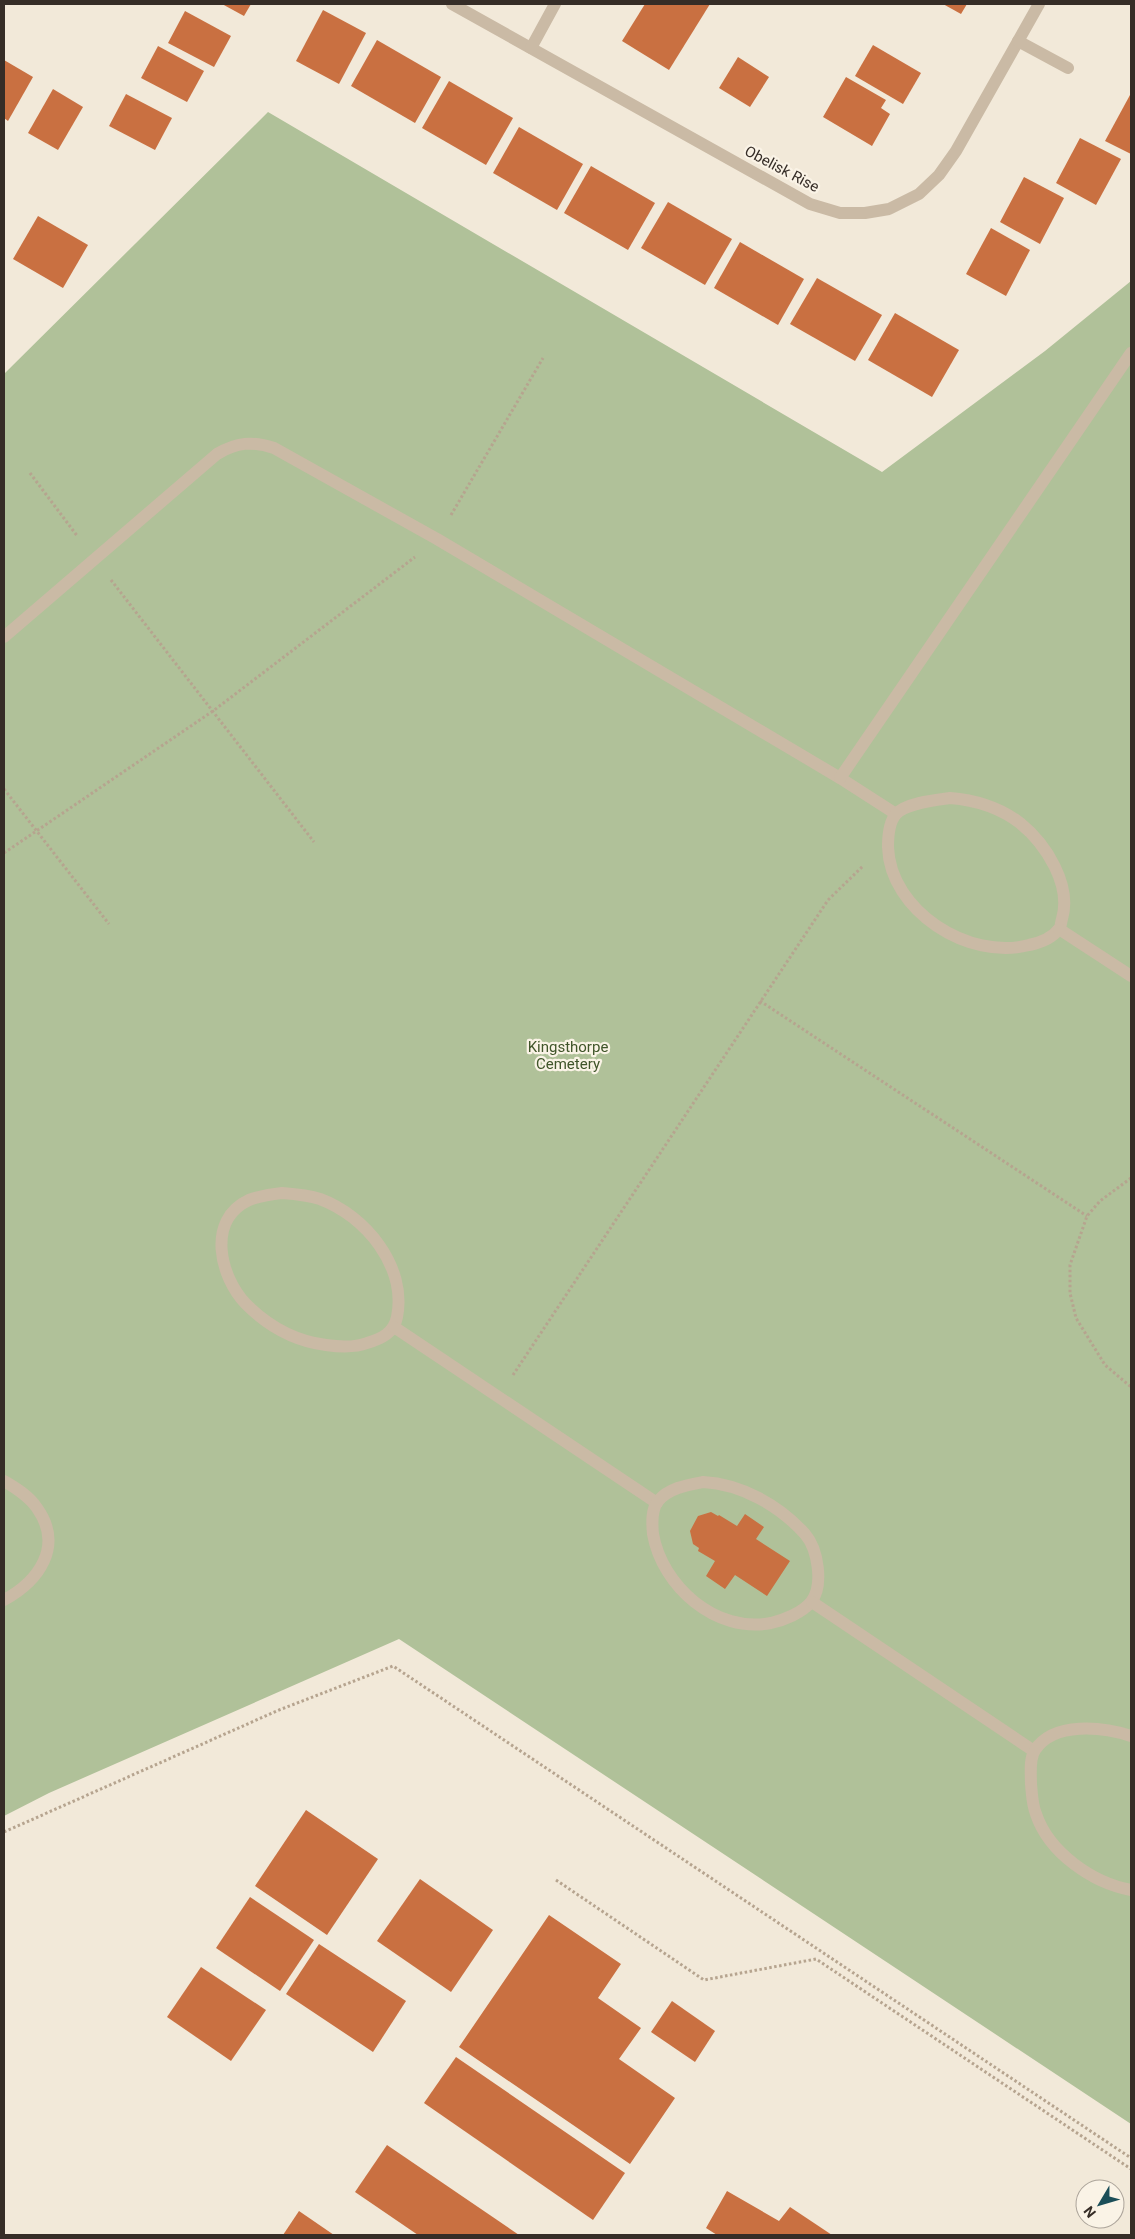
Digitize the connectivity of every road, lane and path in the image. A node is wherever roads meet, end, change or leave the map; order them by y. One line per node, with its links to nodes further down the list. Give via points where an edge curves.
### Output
1 (452, 4): 5 (street, Obelisk Rise)
2 (555, 4): 5 (street)
3 (1039, 4): 4 (street, Obelisk Rise)
4 (1018, 41): 5 (street, Obelisk Rise, via 939,175 919,194 889,209 865,213 840,213 810,204); 6 (street)
5 (531, 48)
6 (1068, 68)
7 (1131, 353): 14 (street)
8 (543, 358): 10 (path)
9 (30, 473): 11 (path)
10 (438, 540): 11 (street, via 274,448 245,443 217,454); 13 (path); 14 (street)
11 (94, 558): 12 (street); 13 (path)
12 (4, 637)
13 (213, 711): 17 (path); 18 (path)
14 (840, 778): 16 (street)
15 (4, 789): 17 (path)
16 (896, 814): 19 (street); 22 (street, via 917,803 950,798 990,806 1020,823 1036,839 1061,881 1065,896)
17 (37, 832): 20 (path); 21 (path)
18 (314, 842)
19 (888, 842): 22 (street, via 888,857 903,892 916,909 952,935 977,945 1003,948 1028,946 1046,939); 24 (path, via 828,900)
20 (4, 853)
21 (109, 924)
22 (1059, 929): 23 (street)
23 (1131, 976)
24 (760, 1001): 26 (path); 29 (path)
25 (1131, 1178): 26 (path, via 1100,1200)
26 (1087, 1216): 28 (path, via 1070,1265 1070,1293 1076,1318 1104,1365)
27 (394, 1327): 27 (street, via 386,1335 365,1344 336,1346 304,1341 272,1326 246,1303 226,1272 221,1246 227,1220 248,1201 282,1193 302,1194 320,1200 354,1218 377,1243 389,1265 397,1287); 29 (street)
28 (1131, 1387)
29 (499, 1397): 31 (street)
30 (4, 1481): 32 (street, via 27,1496 37,1508 48,1538 47,1556 41,1570 27,1585)
31 (657, 1502): 33 (street, via 676,1489 702,1482 734,1487 770,1506 806,1536 815,1553 819,1571); 33 (street, via 652,1526 662,1563 682,1591 719,1617 739,1624 761,1625 780,1621)
32 (4, 1600)
33 (812, 1602): 35 (street)
34 (1131, 1736): 35 (street, via 1095,1728 1060,1732)
35 (1034, 1751): 38 (street, via 1032,1800 1046,1834 1057,1848 1088,1873)
36 (4, 1832): 39 (path, via 280,1710 393,1666)
37 (556, 1880): 40 (path, via 704,1980 816,1959)
38 (1131, 1890)
39 (1131, 2158)
40 (1131, 2169)

